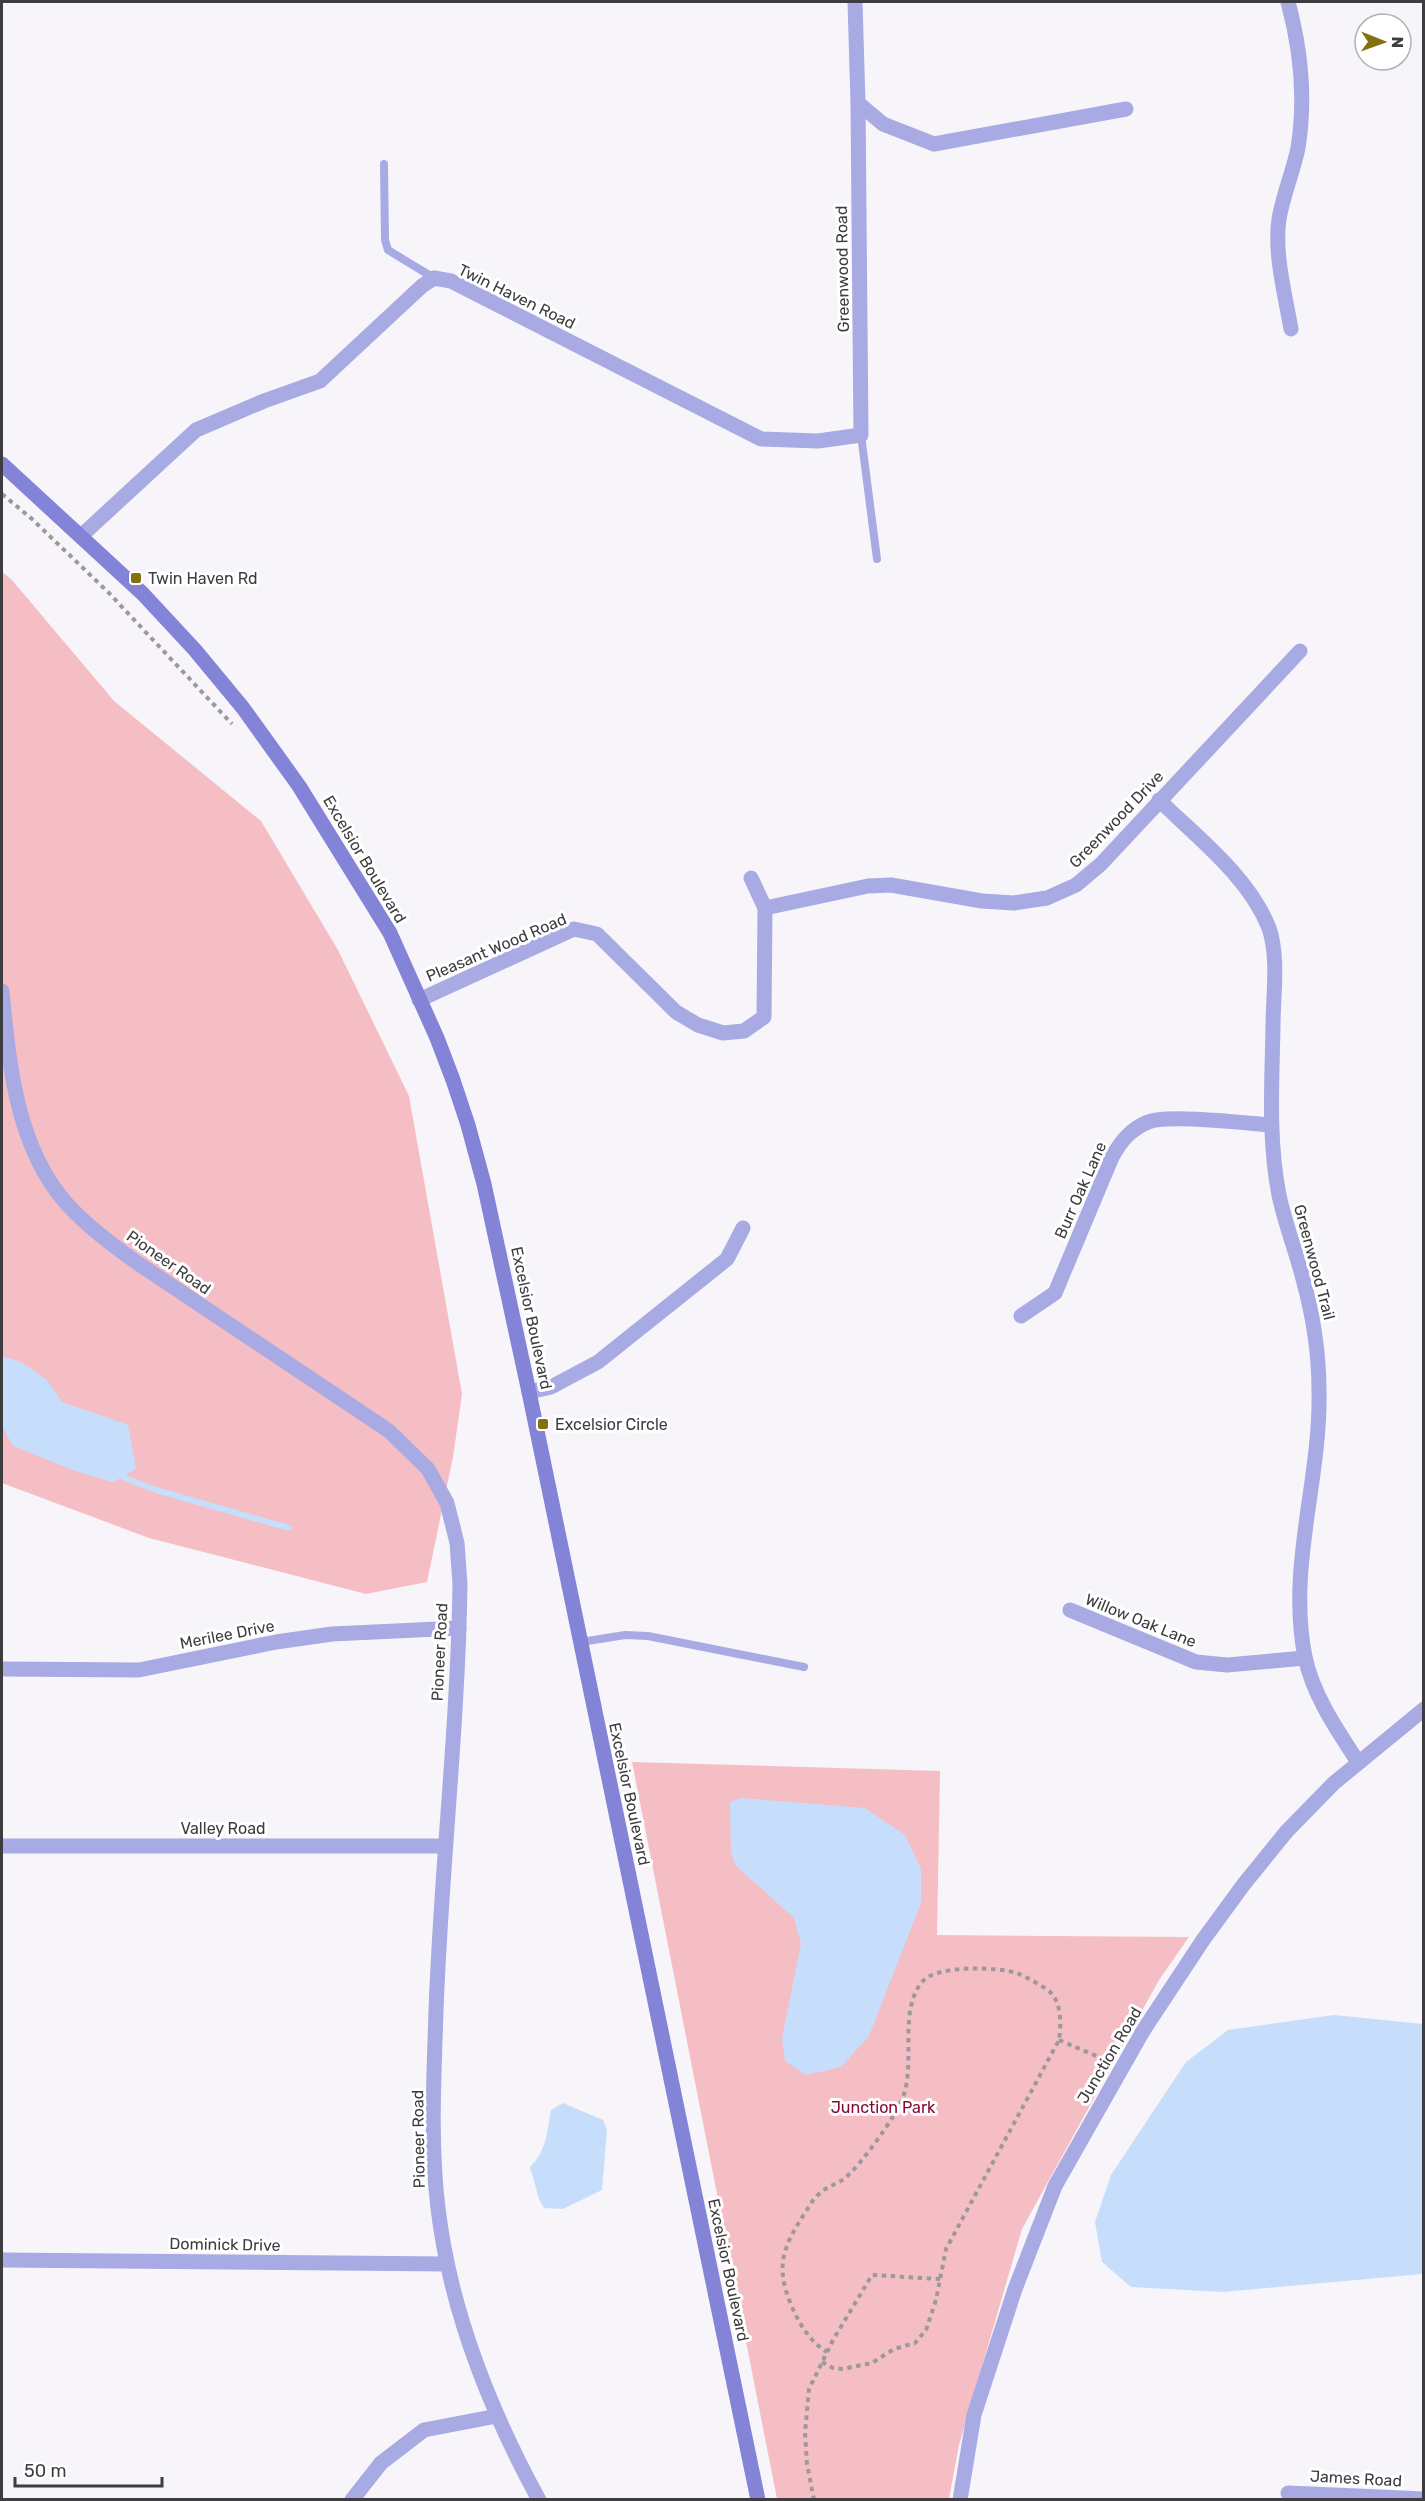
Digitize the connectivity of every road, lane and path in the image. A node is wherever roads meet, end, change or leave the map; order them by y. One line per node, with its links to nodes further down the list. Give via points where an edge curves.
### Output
1 (855, 2): 3 (street, Greenwood Road)
2 (1288, 2): 7 (street, via 1302,64 1297,149 1279,221)
3 (858, 103): 4 (street, via 883,124 934,144); 8 (street, Greenwood Road)
4 (1126, 109)
5 (384, 164): 6 (lane, via 388,250)
6 (434, 278): 8 (street, Twin Haven Road, via 451,281 761,439 818,441); 11 (street, Twin Haven Road, via 320,381 196,430)
7 (1291, 329)
8 (861, 435): 12 (lane)
9 (2, 464): 11 (main road, Excelsior Boulevard)
10 (2, 494): 14 (path, via 109,593)
11 (81, 536): 19 (main road, Excelsior Boulevard, via 143,594 243,708 353,871 390,933)
12 (877, 559)
13 (1300, 651): 15 (street, Greenwood Drive)
14 (235, 728)
15 (1159, 800): 17 (street, Greenwood Drive, via 1101,864 1076,885 1047,898 1014,903 982,901 891,885 868,886); 20 (street, Greenwood Trail, via 1236,876 1257,904 1270,931 1274,959)
16 (751, 878): 17 (street, Pleasant Wood Road)
17 (765, 908): 19 (street, Pleasant Wood Road, via 764,1017 744,1031 723,1032 698,1025 676,1012 597,934 574,929)
18 (2, 991): 25 (street, Pioneer Road, via 20,1113 45,1174 97,1233 389,1431 428,1469 447,1503 457,1543)
19 (419, 1000): 23 (main road, Excelsior Boulevard, via 468,1125)
20 (1270, 1125): 22 (street, Burr Oak Lane, via 1169,1119 1151,1121 1134,1129 1112,1157 1055,1293); 27 (street, Greenwood Trail, via 1279,1196 1316,1335 1316,1450 1299,1600)
21 (742, 1228): 23 (street, via 727,1259 597,1362 551,1387)
22 (1021, 1316)
23 (529, 1392): 26 (main road, Excelsior Boulevard)
24 (1070, 1610): 27 (street, Willow Oak Lane, via 1196,1662 1227,1665)
25 (459, 1628): 29 (street, Merilee Drive, via 332,1634 139,1670); 33 (street, Pioneer Road)
26 (580, 1642): 28 (lane, via 625,1635 648,1636); 45 (main road, Excelsior Boulevard)
27 (1305, 1658): 31 (street, Greenwood Trail, via 1332,1722)
28 (804, 1667)
29 (2, 1668)
30 (1424, 1709): 31 (street, Junction Road)
31 (1358, 1762): 35 (street, Junction Road, via 1287,1832 1244,1884 1203,1940)
32 (2, 1846): 33 (street, Valley Road)
33 (445, 1846): 37 (street, Pioneer Road, via 434,2131 438,2208)
34 (1059, 2040): 35 (path); 38 (path, via 953,2234); 39 (path, via 1059,2015 1052,1993 1019,1974 963,1969 929,1976 922,1982 911,2002 903,2097 861,2160 844,2179 817,2195 784,2247 784,2287 791,2305 815,2345)
35 (1122, 2068): 47 (street, Junction Road, via 1056,2186 1015,2289 974,2415)
36 (2, 2260): 37 (street, Dominick Drive)
37 (447, 2264): 41 (street, Pioneer Road)
38 (940, 2279): 39 (path, via 872,2275); 40 (path, via 926,2330 915,2343 855,2367 833,2368)
39 (827, 2352): 40 (path)
40 (822, 2362): 46 (path, via 809,2389 806,2408 807,2464)
41 (497, 2416): 43 (street, via 424,2430 381,2463); 44 (street, Pioneer Road)
42 (1288, 2493): 48 (street, James Road)
43 (352, 2499)
44 (539, 2499)
45 (758, 2499)
46 (814, 2499)
47 (960, 2499)
48 (1424, 2499)

